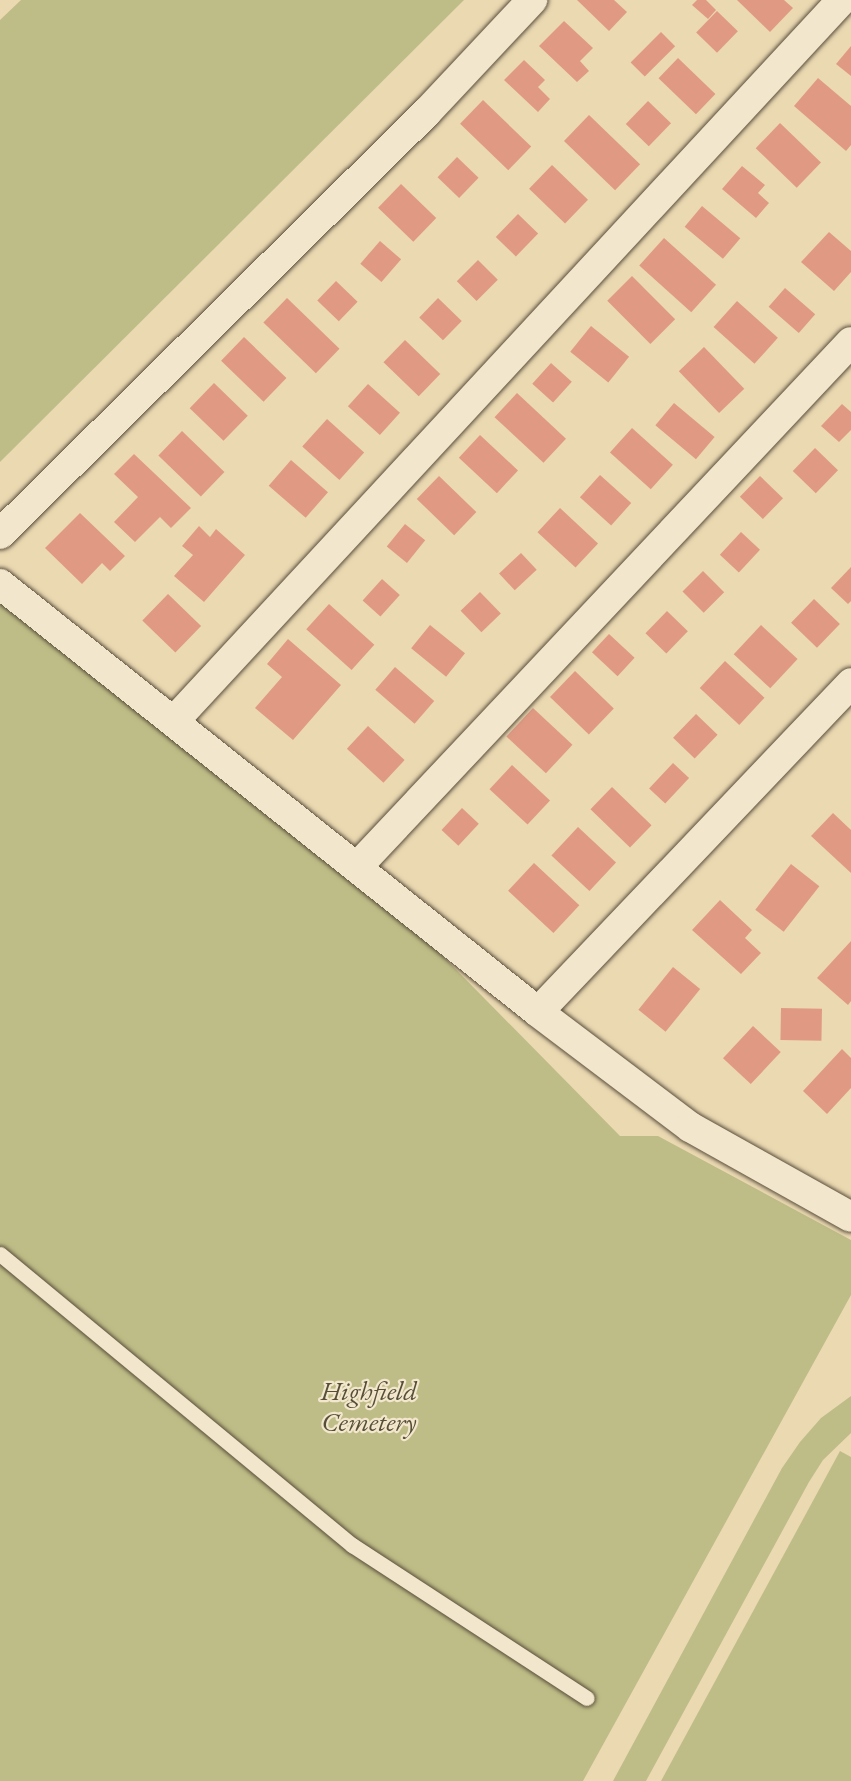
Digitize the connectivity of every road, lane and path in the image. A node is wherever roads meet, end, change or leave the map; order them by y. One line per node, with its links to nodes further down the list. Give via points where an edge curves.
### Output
1 (532, 0): 4 (street, via 427,112)
2 (842, 0): 7 (street)
3 (851, 342): 8 (street)
4 (0, 534)
5 (0, 584): 7 (street)
6 (851, 683): 9 (street)
7 (174, 721): 8 (street)
8 (358, 866): 9 (street)
9 (538, 1012): 10 (street, via 690,1127)
10 (851, 1217)
11 (0, 1254): 12 (lane, via 352,1545)
12 (587, 1698)

